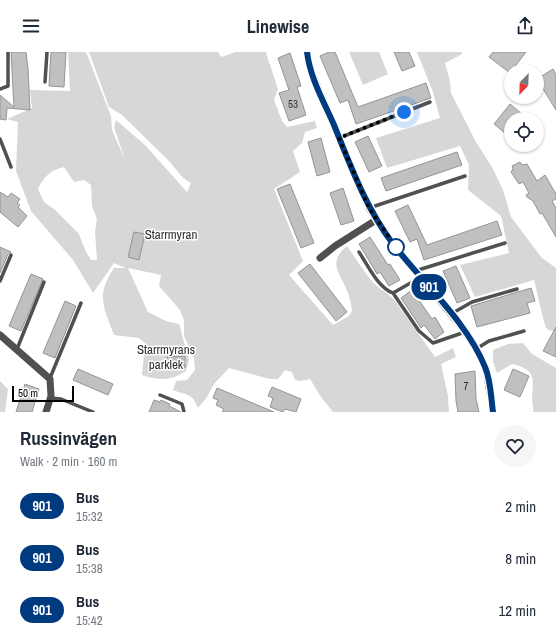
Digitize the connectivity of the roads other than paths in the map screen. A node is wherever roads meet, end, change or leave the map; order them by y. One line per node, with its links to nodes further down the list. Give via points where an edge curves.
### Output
1 (8, 52): 5 (lane, via 8,86)
2 (47, 52): 4 (lane)
3 (308, 52): 7 (street, via 308,62)
4 (45, 82)
5 (0, 89)
6 (430, 102): 7 (lane)
7 (339, 138): 11 (street)
8 (0, 139): 9 (lane)
9 (11, 167)
10 (465, 176): 11 (lane)
11 (369, 208): 12 (street)
12 (376, 220): 16 (street, via 334,246); 17 (street)
13 (505, 243): 17 (lane)
14 (359, 252): 22 (lane, via 383,286)
15 (12, 255): 19 (lane)
16 (320, 258)
17 (415, 271): 18 (street)
18 (421, 278): 22 (lane); 24 (street)
19 (0, 281)
20 (44, 282): 28 (lane)
21 (517, 289): 24 (lane, via 472,302)
22 (393, 292): 26 (lane, via 419,331 433,343)
23 (81, 303): 30 (lane)
24 (451, 314): 26 (street)
25 (524, 331): 29 (lane, via 489,341)
26 (465, 332): 29 (street)
27 (0, 335): 28 (street)
28 (18, 349): 30 (street)
29 (476, 349): 36 (street, via 486,369)
30 (50, 379): 32 (street)
31 (160, 395): 35 (lane, via 182,404)
32 (50, 398): 33 (street); 34 (lane, via 62,399)
33 (46, 412)
34 (93, 412)
35 (184, 412)
36 (493, 412)

